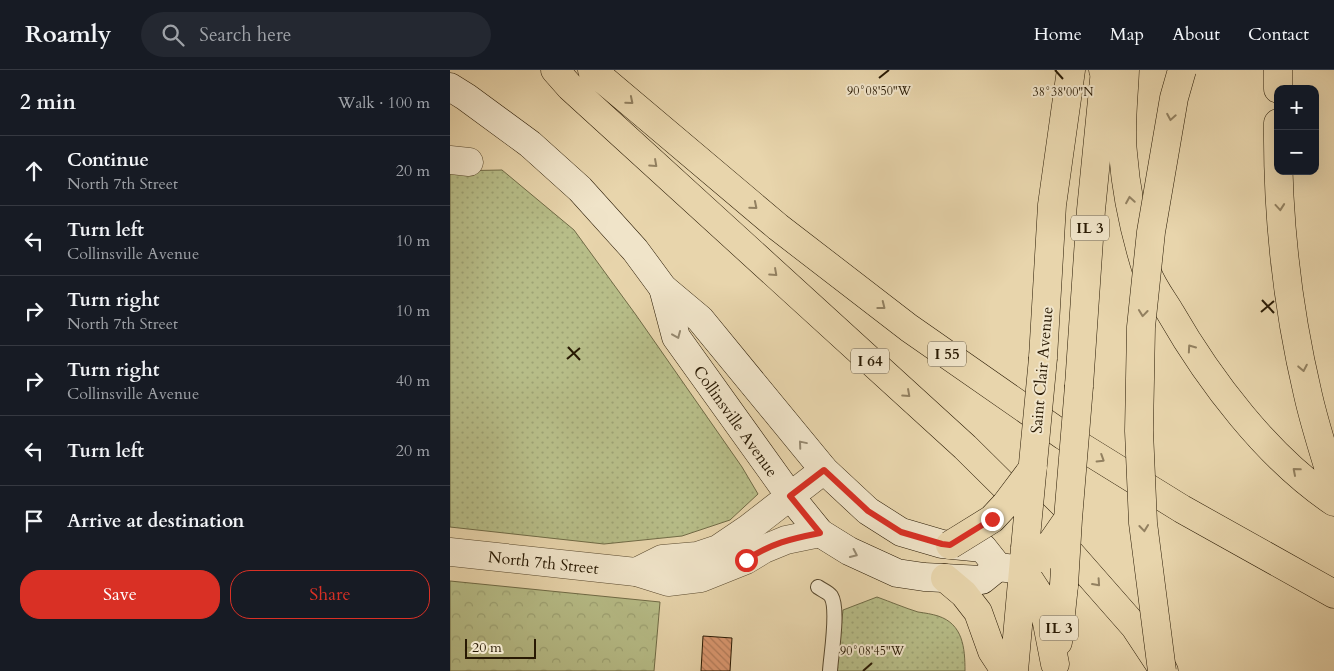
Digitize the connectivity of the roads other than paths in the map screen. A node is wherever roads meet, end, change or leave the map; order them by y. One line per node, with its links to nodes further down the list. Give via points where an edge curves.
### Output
1 (555, 70): 29 (main road, I 64, one-way to 29, via 965,447 1055,536 1129,620)
2 (592, 70): 24 (main road, I 55, one-way to 24, via 778,227 909,328 1064,436 1182,509)
3 (1072, 70): 11 (main road, Saint Clair Avenue, bridge, via 1052,205 1043,358)
4 (1182, 70): 29 (main road, one-way to 29, bridge, via 1174,98 1151,232 1142,327 1139,430 1143,523)
5 (1278, 70): 7 (main road)
6 (1109, 71): 15 (main road, one-way to 6, via 1276,454 1230,403 1188,344 1148,274 1130,207); 16 (main road, IL 3, bridge, via 1091,210)
7 (1278, 85)
8 (450, 87): 10 (main road, Collinsville Avenue, via 530,144 580,189 635,250)
9 (1278, 130): 13 (main road, one-way to 13, via 1277,174 1286,282 1308,395)
10 (663, 288): 12 (main road, Collinsville Avenue, one-way to 10, via 700,319); 14 (main road, Collinsville Avenue, one-way to 14, via 676,337)
11 (1032, 468): 18 (main road, bridge, via 992,519); 20 (main road, Saint Clair Avenue, bridge)
12 (824, 470): 14 (main road); 18 (main road, Collinsville Avenue, via 868,511 901,532)
13 (1334, 486)
14 (790, 496): 17 (main road, Collinsville Avenue); 21 (main road, via 718,549 697,556 662,559)
15 (1334, 502)
16 (1068, 519): 20 (main road, bridge); 25 (main road, IL 3, bridge)
17 (820, 533): 21 (main road, North 7th Street, via 786,540 701,578 668,582); 22 (main road, Collinsville Avenue, one-way to 22, via 849,552 897,573)
18 (950, 545): 20 (main road, Collinsville Avenue, via 983,548)
19 (450, 552): 21 (main road, North 7th Street)
20 (1022, 561): 22 (main road, Collinsville Avenue, via 982,580); 25 (main road, via 1046,618); 28 (main road, Saint Clair Avenue)
21 (636, 572)
22 (945, 578): 27 (main road, via 978,612 992,651)
23 (818, 588): 26 (lane, via 831,596 835,611)
24 (1334, 594)
25 (1055, 668)
26 (830, 671)
27 (1005, 671)
28 (1014, 671)
29 (1163, 671)

